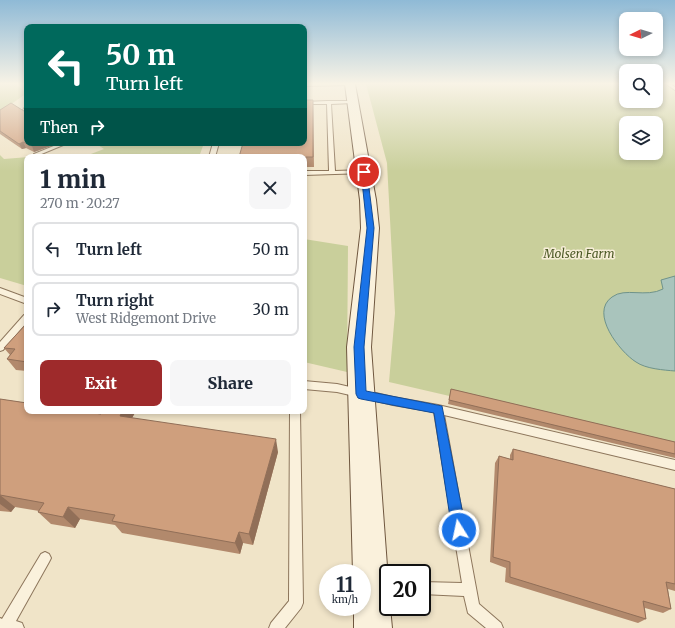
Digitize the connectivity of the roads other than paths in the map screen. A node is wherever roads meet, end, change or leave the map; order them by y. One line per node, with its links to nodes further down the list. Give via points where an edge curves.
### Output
1 (329, 113): 5 (lane)
2 (355, 113): 6 (street)
3 (57, 146): 4 (lane)
4 (37, 154)
5 (332, 172): 6 (lane); 7 (lane)
6 (364, 172): 13 (street, via 370,228 359,347)
7 (307, 173)
8 (0, 291): 9 (lane)
9 (24, 300)
10 (24, 320): 11 (lane)
11 (0, 348)
12 (307, 385): 13 (lane, via 337,388)
13 (361, 394): 14 (lane); 22 (street, via 376,586)
14 (438, 409): 16 (lane); 19 (lane)
15 (295, 414): 21 (lane, via 296,603)
16 (675, 465)
17 (45, 558): 20 (lane)
18 (431, 588): 19 (lane)
19 (469, 590): 23 (lane, via 473,608)
20 (7, 627)
21 (276, 628)
22 (373, 628)
23 (496, 628)

